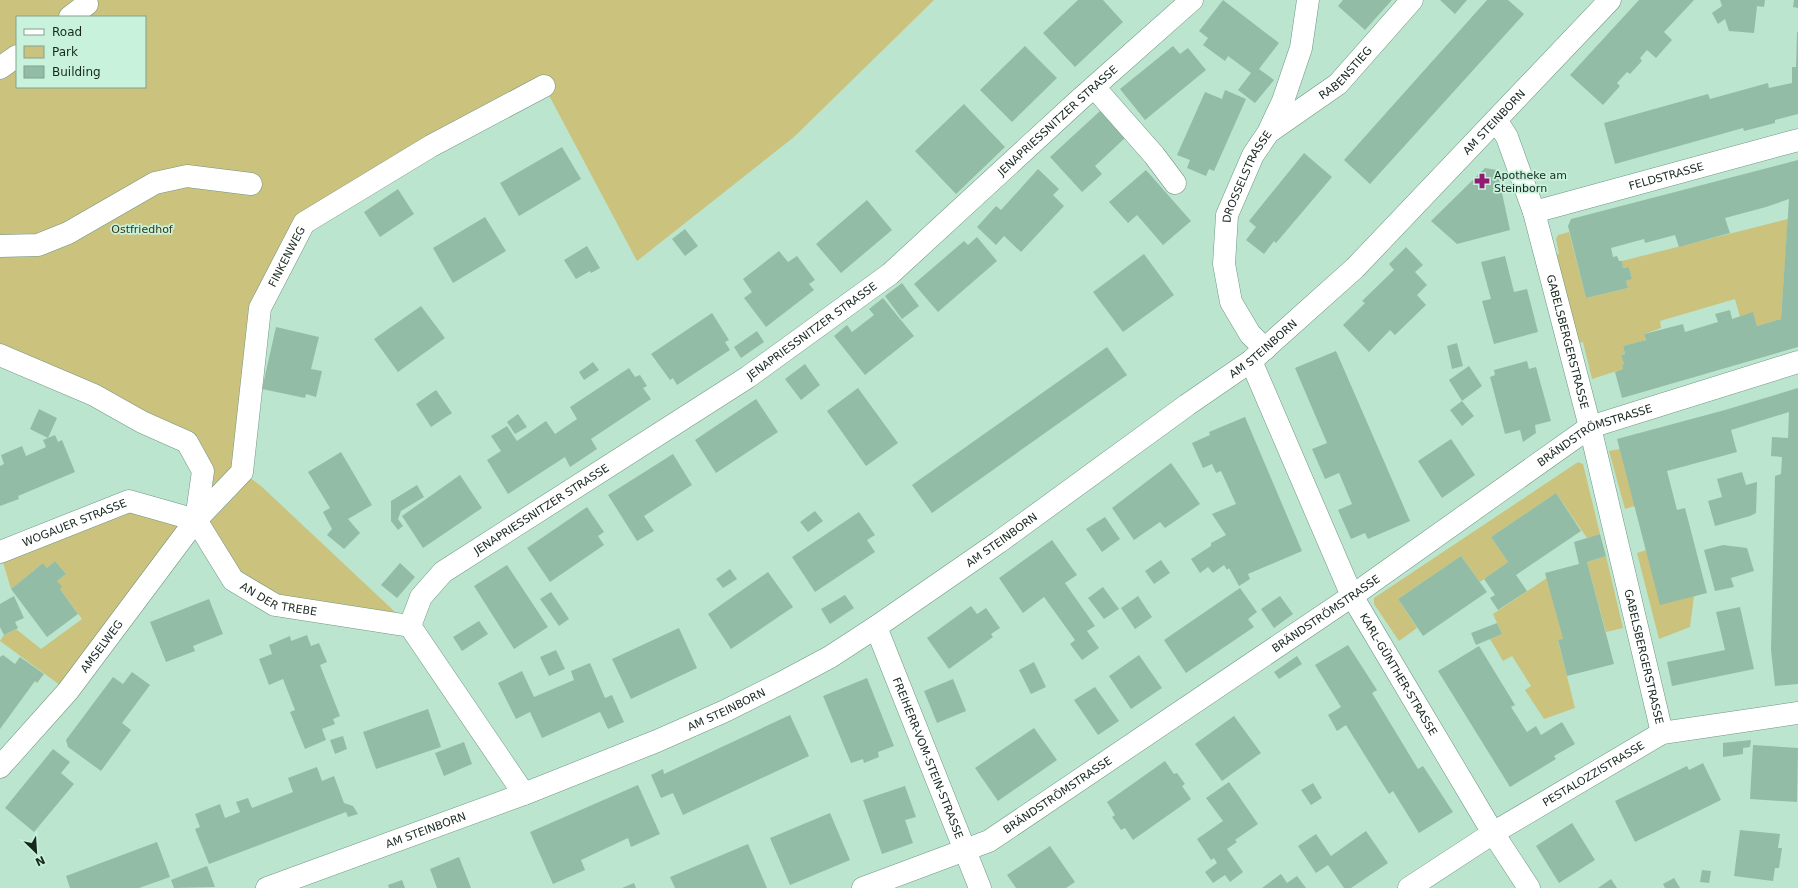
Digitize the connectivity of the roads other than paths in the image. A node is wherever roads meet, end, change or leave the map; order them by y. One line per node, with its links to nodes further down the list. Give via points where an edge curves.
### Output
1 (1192, 0): 10 (street, JENAPRIESSNITZER STRASSE)
2 (1308, 0): 12 (street, DROSSELSTRASSE, via 1301,48 1283,101)
3 (1412, 0): 12 (street, RABENSTIEG, via 1338,84)
4 (1610, 0): 11 (street, AM STEINBORN)
5 (87, 4): 6 (street)
6 (71, 16)
7 (16, 57): 8 (street)
8 (0, 68)
9 (544, 86): 22 (street, FINKENWEG, via 432,146 304,223 260,308 242,472)
10 (1094, 87): 14 (street, via 1154,155); 25 (street, JENAPRIESSNITZER STRASSE, via 890,274 748,377 442,572 421,597)
11 (1496, 120): 16 (street, GABELSBERGERSTRASSE, via 1508,136); 19 (street, AM STEINBORN, via 1355,268)
12 (1268, 133): 19 (street, DROSSELSTRASSE, via 1253,155 1227,215 1224,264 1231,302 1250,334)
13 (1798, 140): 16 (street, FELDSTRASSE)
14 (1175, 183)
15 (251, 184): 17 (street, via 187,176 155,183 68,232 38,245)
16 (1534, 212): 21 (street, GABELSBERGERSTRASSE)
17 (0, 246)
18 (0, 355): 22 (street, via 94,395 142,422 187,442 203,471)
19 (1258, 355): 24 (street, KARL-GÜNTHER-STRASSE); 26 (street, AM STEINBORN, via 999,542)
20 (1798, 362): 21 (street, BRÄNDSTRÖMSTRASSE)
21 (1590, 427): 24 (street, BRÄNDSTRÖMSTRASSE); 28 (street, GABELSBERGERSTRASSE)
22 (196, 520): 23 (street, WOGAUER STRASSE, via 129,501); 25 (street, AN DER TREBE, via 233,580 275,605); 29 (street, AMSELWEG, via 68,691)
23 (0, 552)
24 (1352, 596): 31 (street, KARL-GÜNTHER-STRASSE); 32 (street, BRÄNDSTRÖMSTRASSE, via 989,841)
25 (410, 626): 30 (street)
26 (876, 627): 30 (street, AM STEINBORN, via 830,657 725,711); 32 (street, FREIHERR-VOM-STEIN-STRASSE)
27 (1798, 713): 28 (street, PESTALOZZISTRASSE)
28 (1662, 733): 31 (street, PESTALOZZISTRASSE)
29 (0, 767)
30 (524, 794): 33 (street, AM STEINBORN)
31 (1493, 833): 36 (street, PESTALOZZISTRASSE); 37 (street, KARL-GÜNTHER-STRASSE)
32 (965, 851): 34 (street, BRÄNDSTRÖMSTRASSE); 35 (street, FREIHERR-VOM-STEIN-STRASSE)
33 (267, 888)
34 (863, 888)
35 (980, 888)
36 (1410, 888)
37 (1529, 888)

